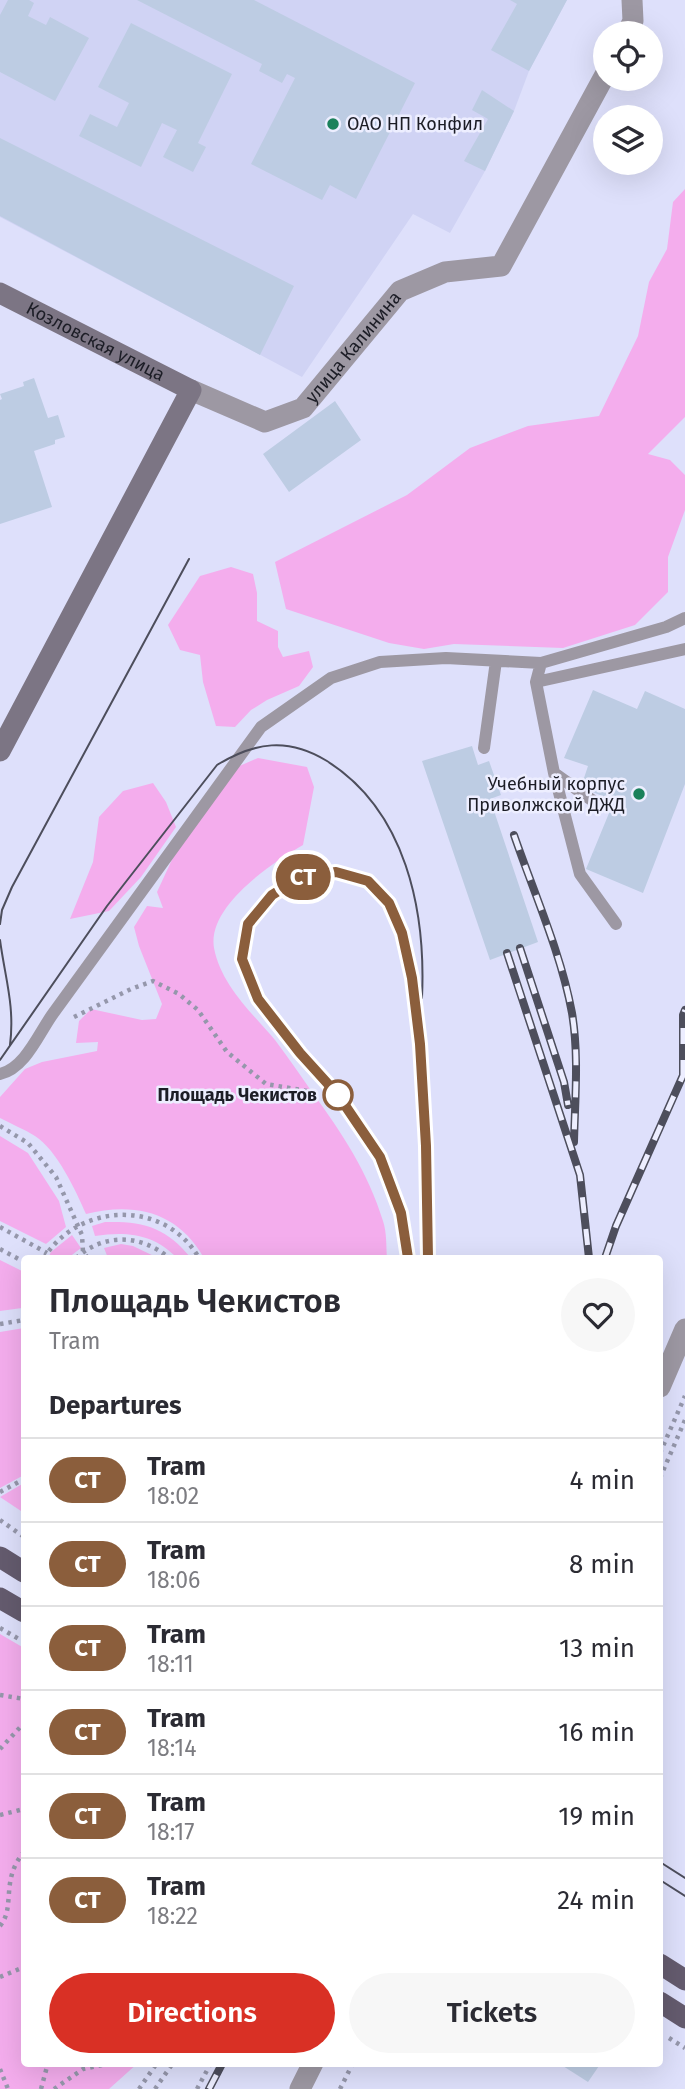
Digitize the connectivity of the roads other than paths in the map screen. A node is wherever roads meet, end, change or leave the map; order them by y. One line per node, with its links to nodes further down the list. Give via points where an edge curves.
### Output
1 (632, 0): 2 (street)
2 (633, 21)
3 (596, 91): 5 (street, улица Калинина, via 502,266 445,272 400,291 303,408 265,422)
4 (0, 293): 5 (street, Козловская улица)
5 (191, 390): 12 (street)
6 (685, 618): 9 (lane)
7 (685, 649): 10 (lane)
8 (496, 661): 9 (lane); 11 (lane); 16 (lane, via 380,662 331,678 261,727 23,1059 10,1072)
9 (541, 663): 10 (lane)
10 (536, 682): 13 (lane)
11 (484, 748)
12 (0, 751)
13 (554, 773): 14 (lane); 15 (lane, via 580,874)
14 (596, 803)
15 (616, 924)
16 (0, 1074)
17 (685, 1329): 18 (street)
18 (663, 1380)
19 (0, 1557): 20 (main road)
20 (21, 1570)
21 (0, 1598): 22 (main road)
22 (21, 1610)
23 (663, 1966): 24 (main road)
24 (685, 1980)
25 (663, 2004): 26 (main road)
26 (685, 2018)
27 (311, 2067): 28 (street)
28 (300, 2089)

